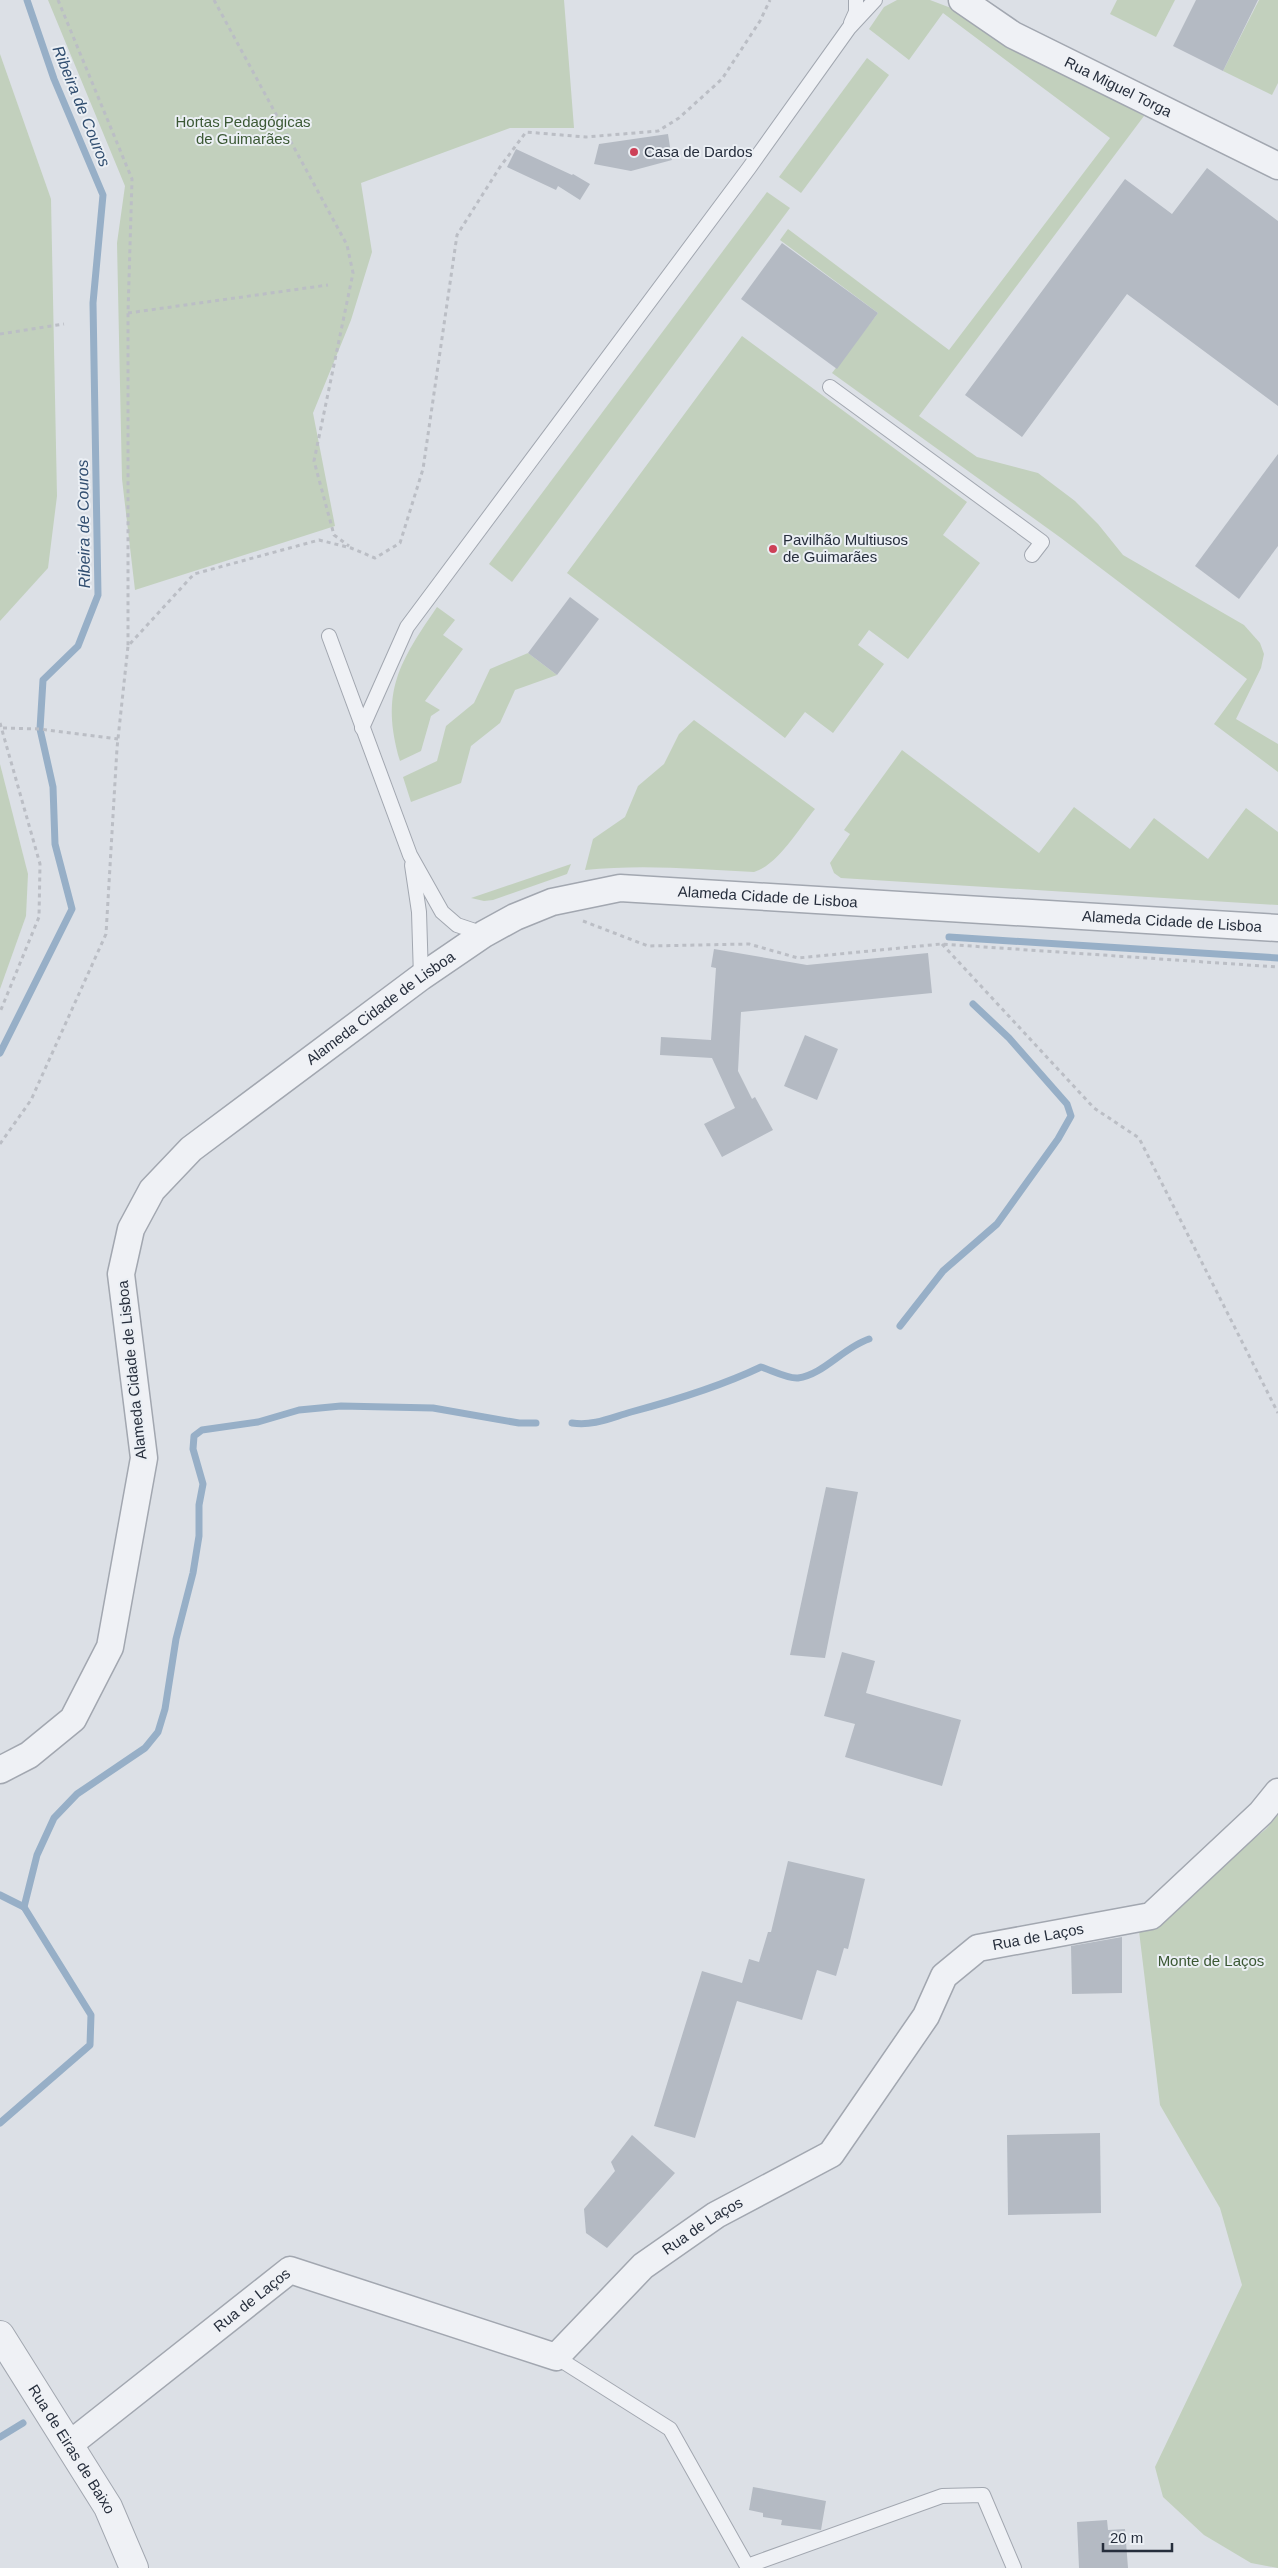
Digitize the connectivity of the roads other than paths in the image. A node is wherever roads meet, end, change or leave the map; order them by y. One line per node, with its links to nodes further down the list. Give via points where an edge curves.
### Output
1 (856, 0): 4 (lane, via 856,12)
2 (876, 0): 4 (lane)
3 (962, 0): 5 (street, Rua Miguel Torga, via 1013,35)
4 (849, 28): 9 (lane, via 407,627)
5 (1278, 166)
6 (830, 387): 7 (lane, via 1042,542)
7 (1032, 555)
8 (329, 636): 9 (lane)
9 (362, 728): 10 (lane)
10 (410, 855): 12 (lane, via 442,912 457,925); 13 (lane, via 419,912)
11 (1278, 928): 12 (street, Alameda Cidade de Lisboa, via 620,888 552,902)
12 (484, 934): 13 (street, Alameda Cidade de Lisboa)
13 (421, 977): 14 (street, Alameda Cidade de Lisboa, via 191,1149 152,1190 131,1229 121,1274 144,1458 110,1647 73,1719 29,1754)
14 (0, 1770)
15 (1278, 1792): 17 (street, Rua de Laços, via 1261,1813 1151,1916 978,1948 944,1976 926,2016 831,2154 716,2215 643,2266)
16 (0, 2335): 18 (street, Rua de Eiras de Baixo)
17 (556, 2357): 18 (street, Rua de Laços, via 290,2270); 20 (lane, via 670,2429 747,2566 942,2496 983,2495)
18 (70, 2444): 19 (street, Rua de Eiras de Baixo, via 108,2507)
19 (134, 2568)
20 (1014, 2568)

